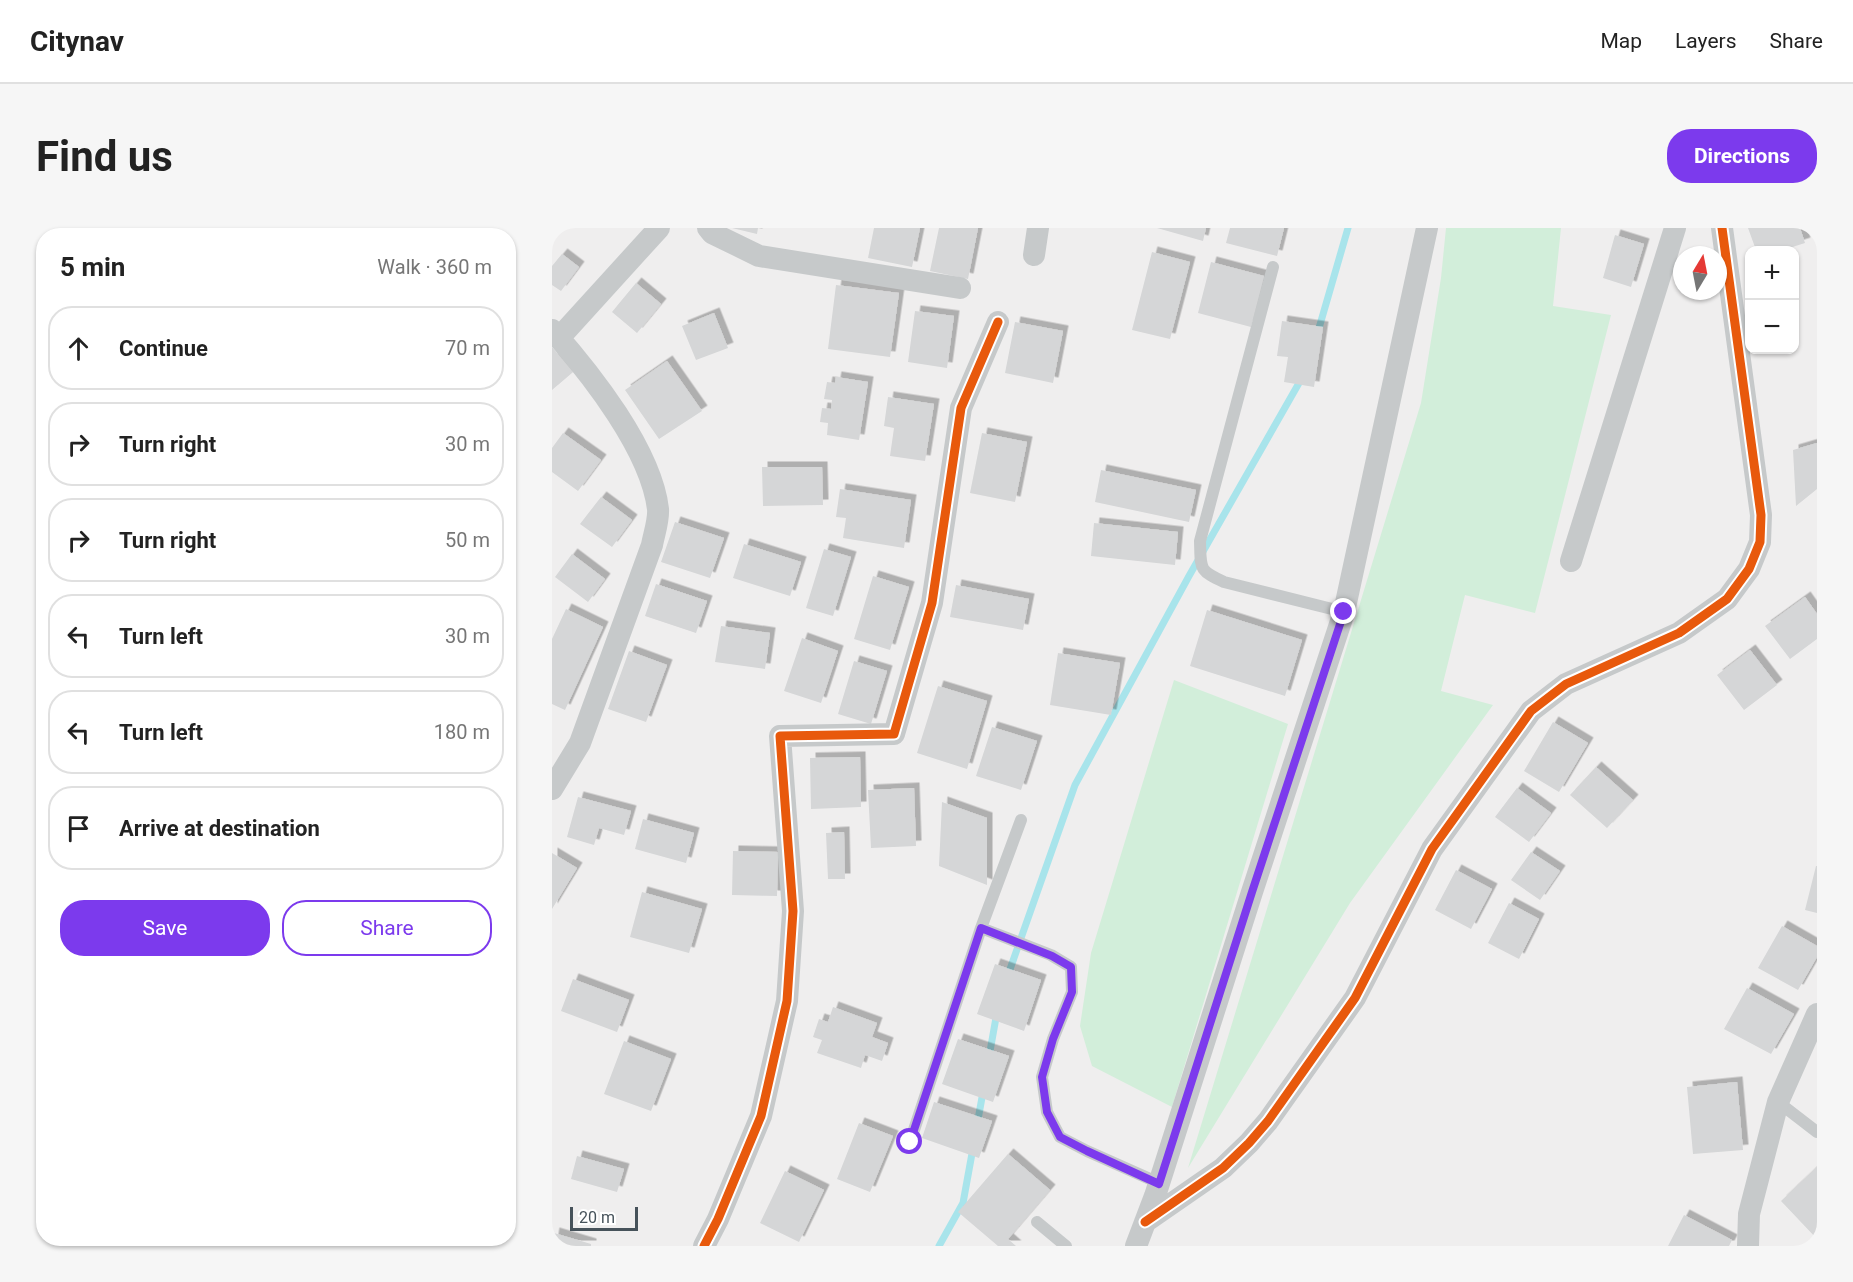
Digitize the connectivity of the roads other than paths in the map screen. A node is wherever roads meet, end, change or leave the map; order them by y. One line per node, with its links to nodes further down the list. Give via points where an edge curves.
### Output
1 (658, 228): 11 (street)
2 (708, 228): 9 (street, via 759,256)
3 (1038, 228): 7 (street)
4 (1427, 228): 13 (street)
5 (1675, 228): 12 (street)
6 (1722, 228): 23 (street, via 1761,515 1760,542 1749,569 1728,599 1679,633 1566,684 1531,711 1432,849 1354,998 1269,1121 1223,1168)
7 (1034, 255)
8 (1273, 267): 13 (lane, via 1200,541 1201,566 1205,573 1224,582)
9 (960, 288)
10 (998, 322): 24 (street, via 961,408 932,603 894,734 780,736 793,911 787,1001 761,1116)
11 (556, 334): 14 (street, via 617,413 650,474 658,512 652,545 580,743)
12 (1570, 561)
13 (1344, 612): 21 (street)
14 (552, 789)
15 (1021, 820): 16 (lane)
16 (981, 928): 20 (lane); 21 (lane, via 1071,967 1072,992 1042,1077 1047,1112 1060,1137)
17 (1817, 1014): 18 (street)
18 (1778, 1102): 19 (lane); 27 (street, via 1749,1214)
19 (1817, 1132)
20 (910, 1142)
21 (1159, 1184): 23 (street)
22 (1037, 1222): 25 (lane)
23 (1145, 1222): 26 (street)
24 (704, 1246)
25 (1066, 1246)
26 (1136, 1246)
27 (1748, 1246)

